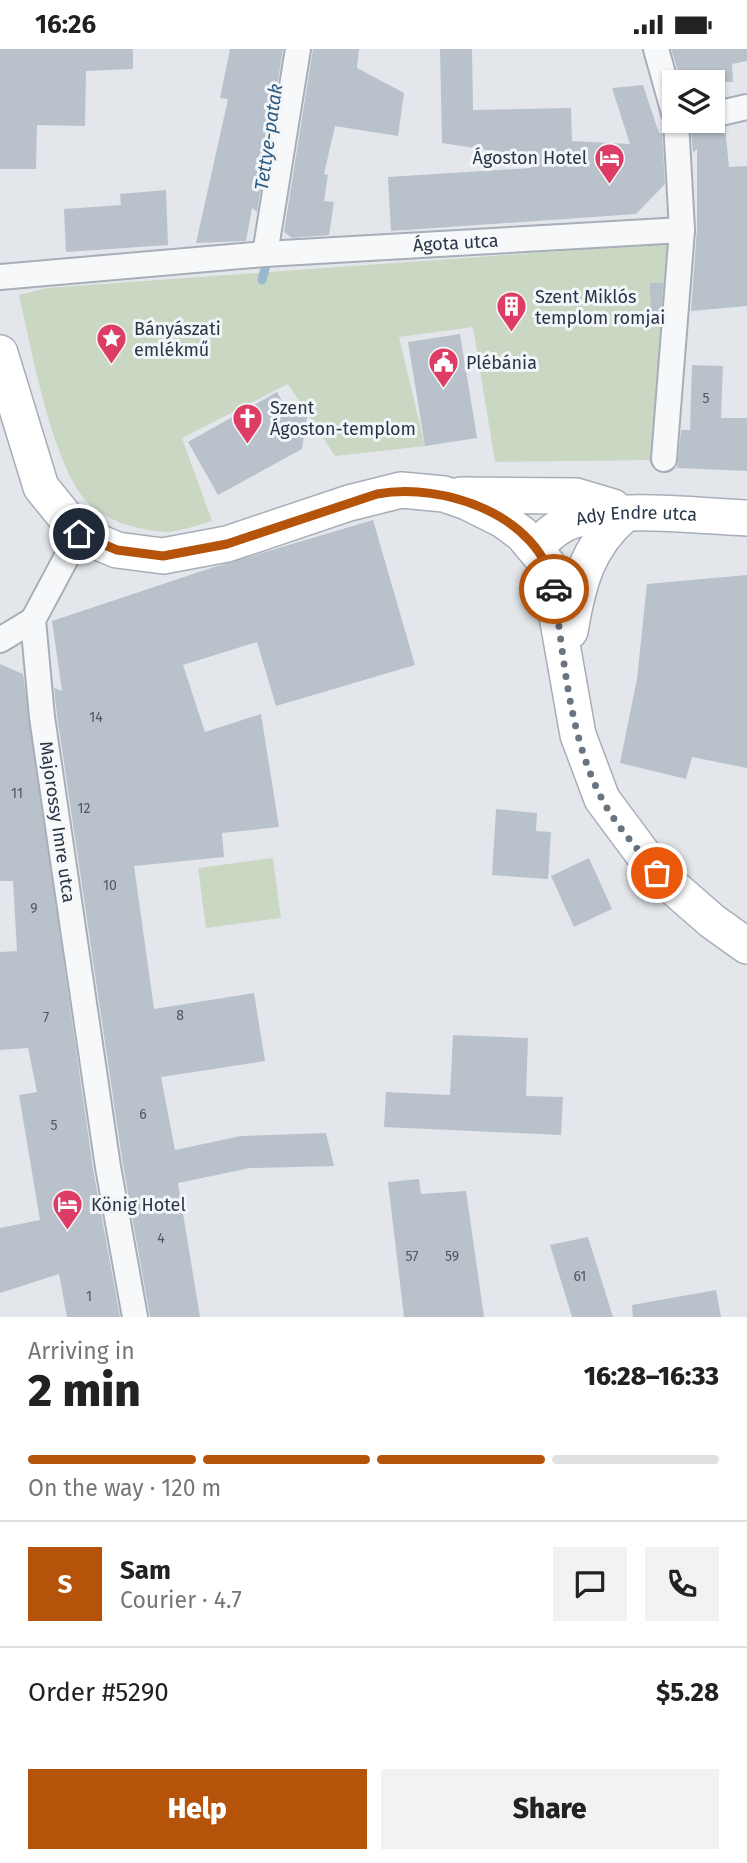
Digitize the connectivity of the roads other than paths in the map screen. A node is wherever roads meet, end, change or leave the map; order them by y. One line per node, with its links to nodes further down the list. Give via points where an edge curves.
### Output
1 (298, 49): 8 (street)
2 (656, 49): 3 (street)
3 (663, 70)
4 (747, 107): 5 (street)
5 (725, 112)
6 (679, 133): 7 (street)
7 (682, 230): 8 (street, Ágota utca); 11 (street)
8 (265, 254): 9 (street, Ágota utca)
9 (0, 277)
10 (0, 354): 15 (street, via 41,487)
11 (664, 459)
12 (444, 494): 13 (street, via 576,496 596,499); 15 (street, via 401,490 377,494 227,544 163,556 117,550); 16 (street, via 503,520)
13 (625, 514): 14 (street, Ady Endre utca); 16 (street, Ady Endre utca, via 574,520); 19 (street, via 607,530 578,582)
14 (747, 518)
15 (79, 534): 17 (street)
16 (536, 548): 19 (street, via 552,578)
17 (33, 620): 18 (street); 21 (street, Majorossy Imre utca, via 42,717 104,1140)
18 (0, 640)
19 (565, 662): 20 (street, via 578,735 602,800 657,873)
20 (747, 946)
21 (135, 1317)

